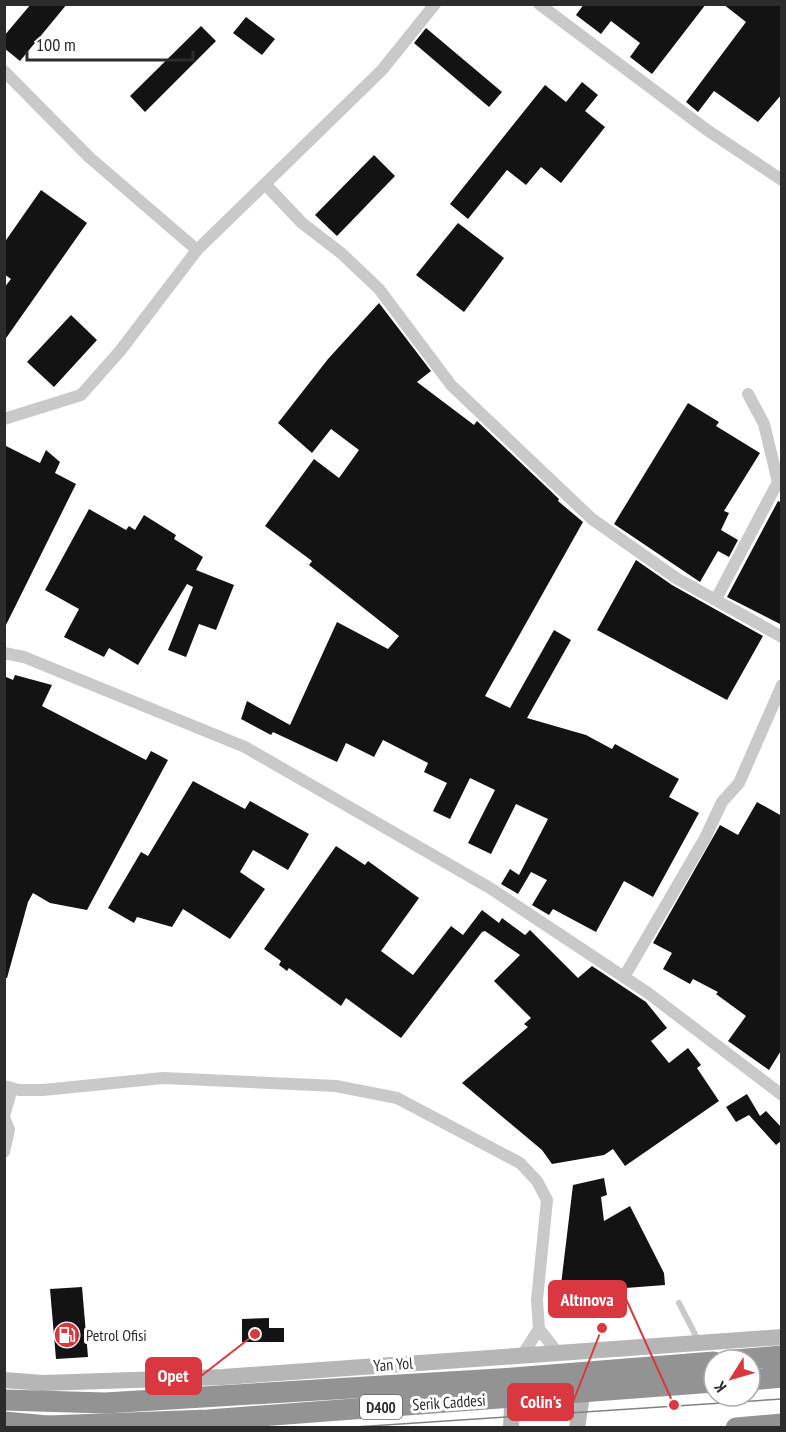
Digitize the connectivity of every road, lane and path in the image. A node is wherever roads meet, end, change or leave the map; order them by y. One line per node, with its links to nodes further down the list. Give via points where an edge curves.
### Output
1 (435, 4): 5 (street, via 382,70)
2 (539, 4): 4 (street, via 707,130)
3 (4, 71): 6 (street, via 89,157)
4 (782, 180)
5 (265, 184): 6 (street); 9 (street, via 302,223 379,289 451,385 523,456 592,519 636,552)
6 (196, 250): 8 (street, via 120,351 81,395)
7 (748, 394): 9 (street, via 764,424 778,482)
8 (4, 419)
9 (716, 599): 10 (street)
10 (782, 637)
11 (4, 653): 13 (street, via 24,657 245,747 490,888)
12 (782, 685): 13 (street, via 739,783 722,802)
13 (624, 977): 15 (street)
14 (7, 1089): 16 (street); 19 (street, via 43,1090 163,1078 336,1086 396,1098 520,1163 537,1181 547,1200 537,1300)
15 (782, 1095)
16 (4, 1116): 17 (street, via 9,1130)
17 (4, 1152)
18 (679, 1303): 21 (lane)
19 (539, 1329): 22 (street); 23 (street)
20 (782, 1337): 21 (street, Yan Yol)
21 (699, 1342): 22 (street, Yan Yol)
22 (557, 1352): 23 (street, Yan Yol); 27 (street)
23 (523, 1354): 29 (street); 31 (street, Yan Yol, via 223,1377 43,1383)
24 (782, 1356): 25 (highway)
25 (762, 1358)
26 (702, 1363): 27 (highway)
27 (572, 1373): 29 (highway); 37 (street, via 581,1402)
28 (782, 1377): 30 (highway)
29 (513, 1378): 33 (highway, via 105,1403); 36 (street)
30 (762, 1379)
31 (4, 1380)
32 (702, 1383): 34 (highway, Serik Caddesi / D400, bridge, via 208,1420 48,1426)
33 (4, 1400)
34 (4, 1422)
35 (782, 1424): 38 (highway)
36 (511, 1428)
37 (577, 1428)
38 (736, 1428)

